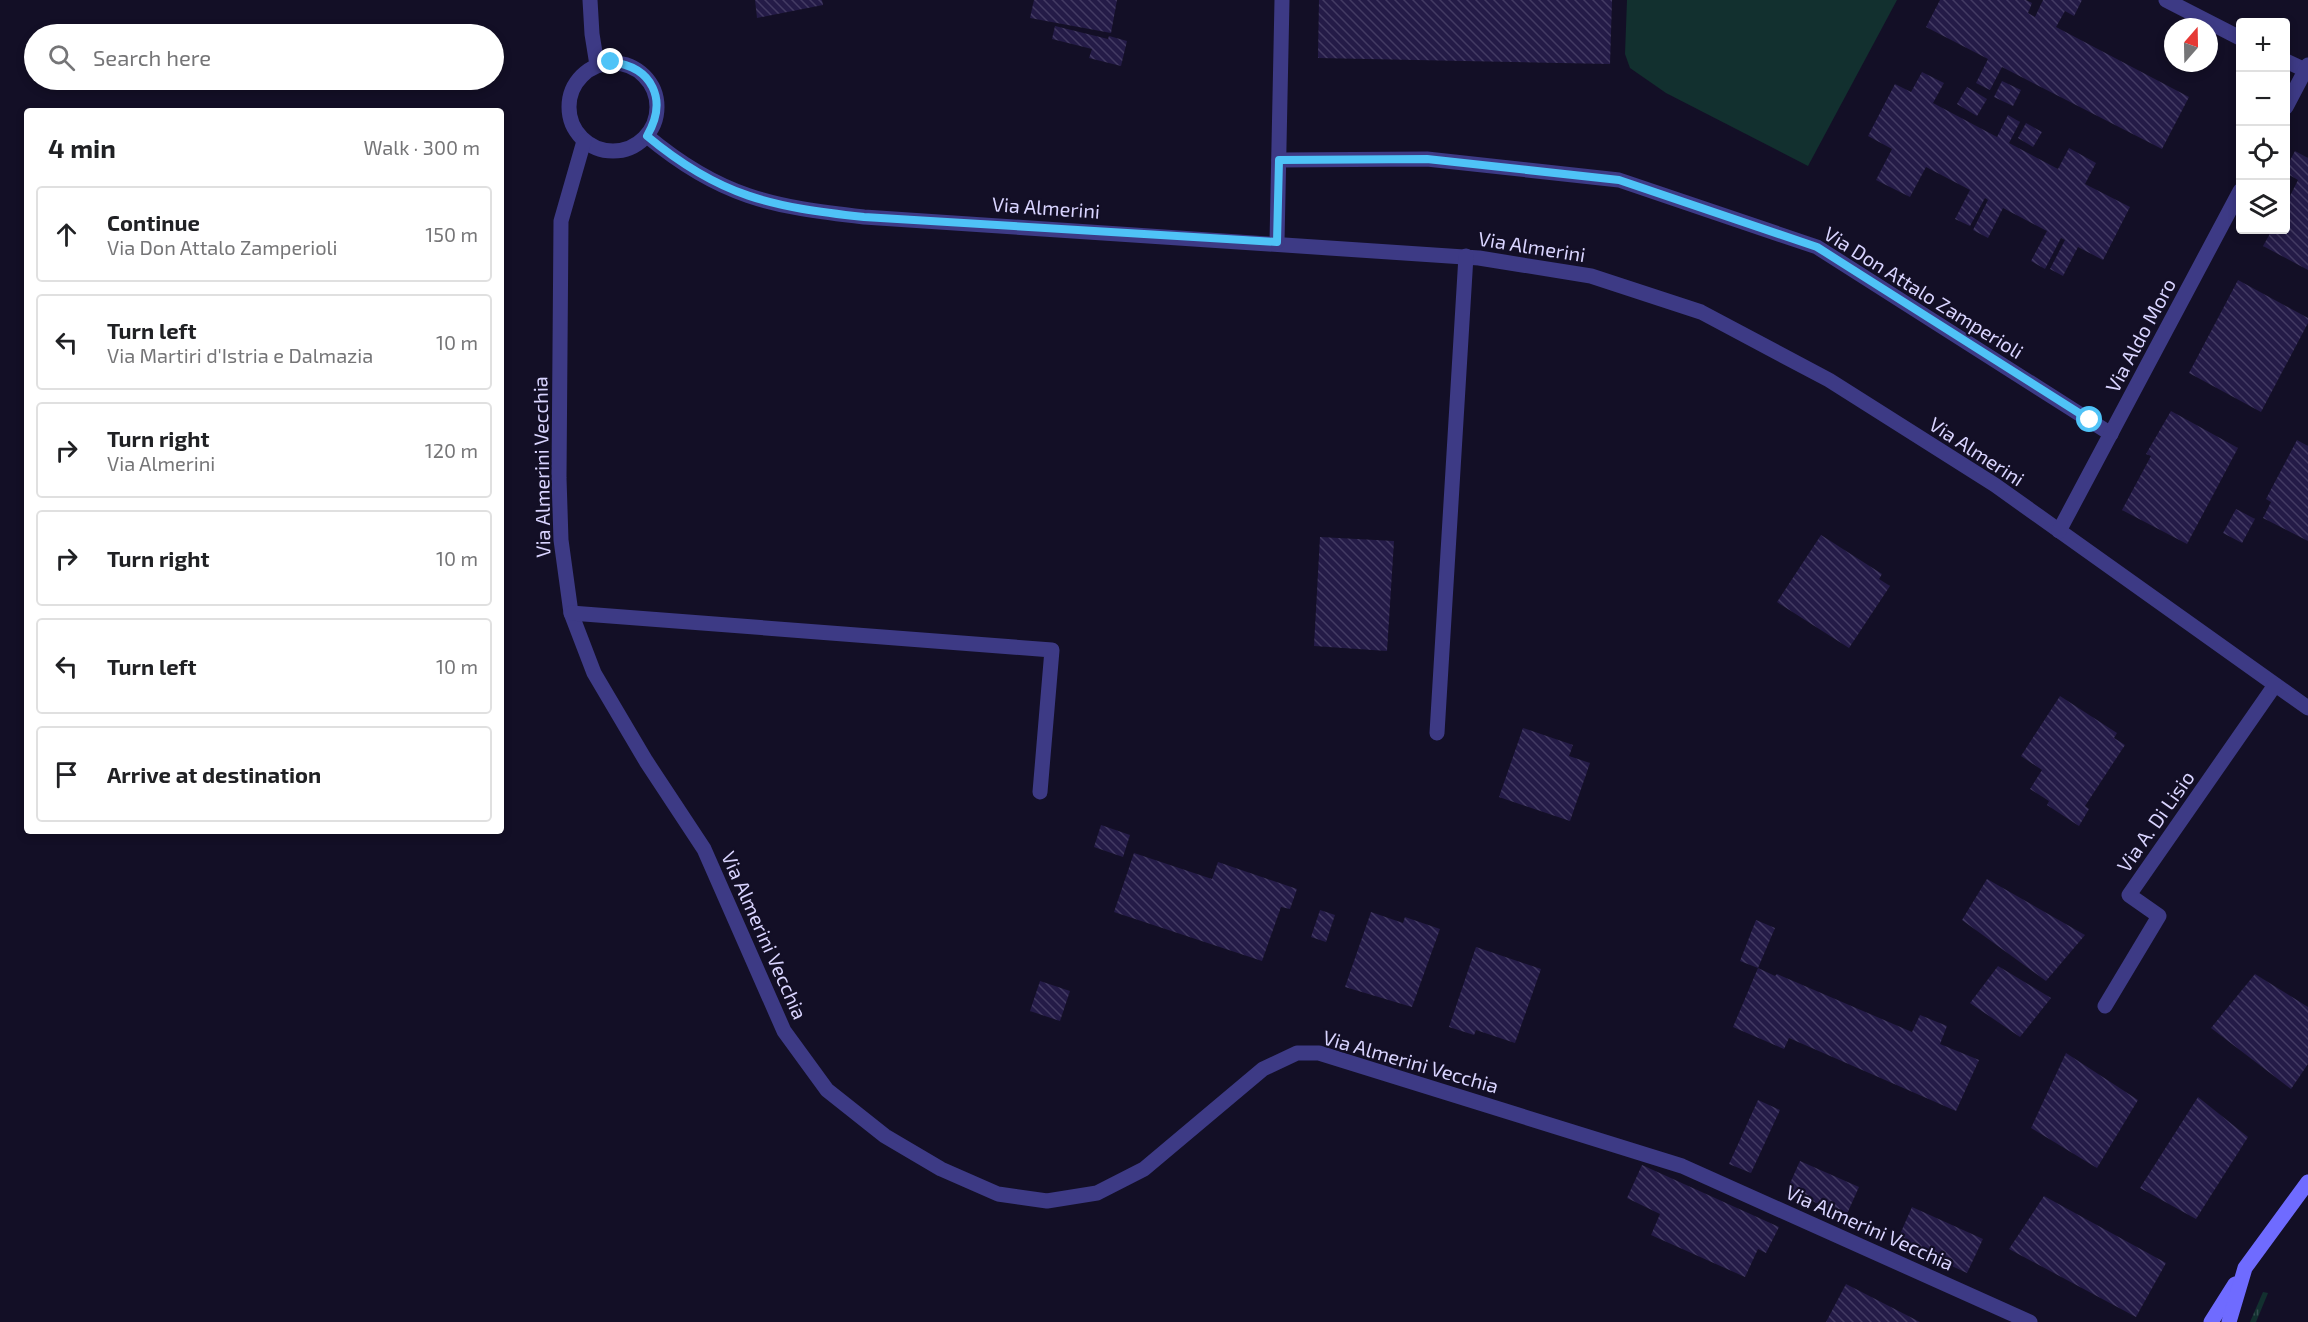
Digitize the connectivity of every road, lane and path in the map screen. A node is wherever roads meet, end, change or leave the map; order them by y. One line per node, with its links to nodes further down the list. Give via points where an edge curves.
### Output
1 (590, 0): 6 (street)
2 (1282, 0): 11 (street)
3 (2166, 0): 4 (street)
4 (2236, 35)
5 (2290, 62): 7 (street)
6 (597, 65): 9 (street, via 625,64 648,80 658,107); 10 (street, via 577,81 568,106 570,119)
7 (2306, 67): 8 (street)
8 (2290, 99)
9 (647, 136): 10 (street, via 630,148 610,152); 13 (street, Via Almerini, via 680,164 721,186 811,211)
10 (584, 141): 17 (street, Via Almerini Vecchia, via 561,221 559,478 561,540)
11 (1279, 160): 13 (street); 15 (street, Via Don Attalo Zamperioli, via 1427,159 1619,180 1817,247)
12 (2236, 200): 15 (street, Via Aldo Moro)
13 (1277, 242): 14 (street, Via Almerini)
14 (1466, 256): 16 (street, Via Almerini, via 1591,276 1701,312 1829,380 1995,485); 20 (street)
15 (2111, 434): 16 (street, Via Aldo Moro)
16 (2059, 531): 18 (street, Via Almerini)
17 (572, 613): 21 (street, via 1052,650); 25 (street, Via Almerini Vecchia, via 594,673 704,849 784,1030 827,1090 885,1136 941,1169 998,1194 1047,1201 1097,1193 1144,1169 1263,1069 1297,1053 1319,1053 1682,1166)
18 (2275, 684): 19 (street, Via Almerini); 22 (street, Via A. Di Lisio, via 2129,895 2159,916)
19 (2308, 708)
20 (1437, 733)
21 (1040, 792)
22 (2105, 1006)
23 (2308, 1182): 24 (main road)
24 (2245, 1268): 26 (main road); 27 (main road)
25 (2030, 1322)
26 (2211, 1322)
27 (2229, 1322)

